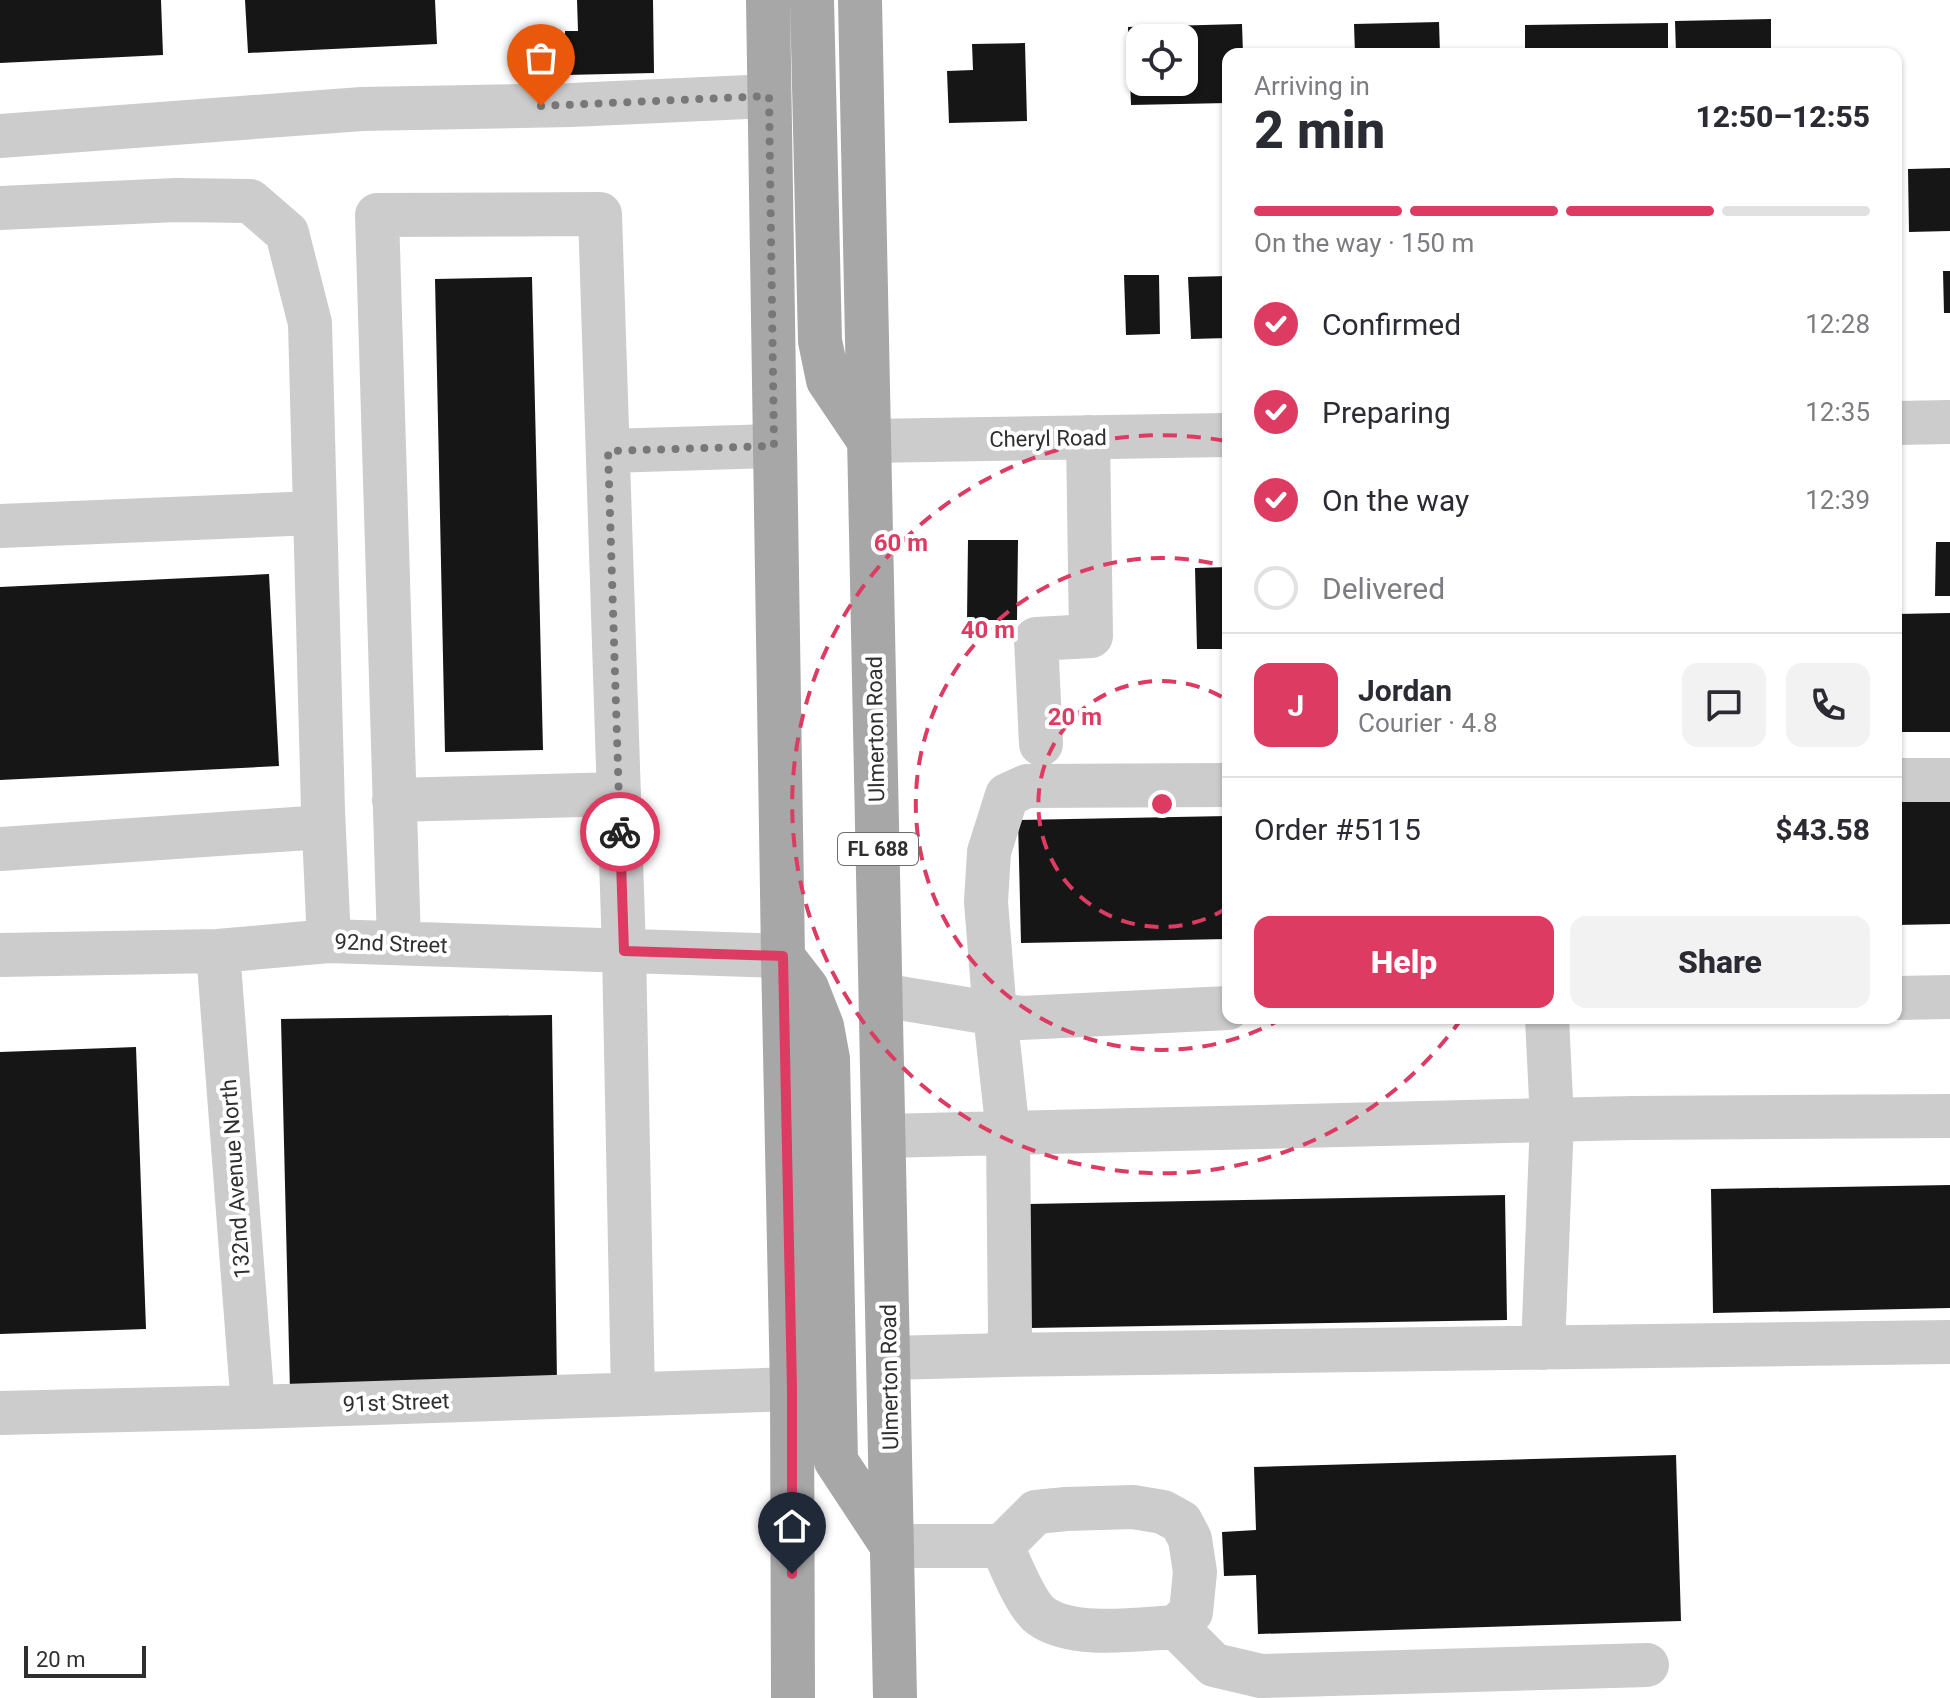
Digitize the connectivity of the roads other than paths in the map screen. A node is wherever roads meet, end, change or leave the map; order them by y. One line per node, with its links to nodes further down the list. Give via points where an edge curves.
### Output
1 (768, 0): 4 (main road)
2 (812, 0): 11 (main road, via 820,341 828,380)
3 (860, 0): 11 (main road, Ulmerton Road / FL 688)
4 (769, 96): 5 (street, via 362,109); 12 (main road)
5 (0, 136)
6 (0, 208): 14 (street, via 250,201 287,233 310,323)
7 (1950, 422): 8 (street)
8 (1902, 423)
9 (1222, 435): 10 (street, Cheryl Road)
10 (1088, 437): 11 (street, Cheryl Road); 16 (street, via 1091,636 1036,639)
11 (869, 441): 30 (main road, Ulmerton Road / FL 688)
12 (774, 446): 13 (street); 29 (main road)
13 (608, 451): 20 (street); 21 (street, via 600,214 377,215)
14 (314, 513): 15 (street); 22 (street)
15 (0, 526)
16 (1041, 744)
17 (1902, 780): 18 (street)
18 (1950, 780)
19 (1222, 785): 34 (street, via 1027,786 1007,795 989,852 986,918)
20 (619, 794): 21 (street); 27 (street)
21 (394, 800): 25 (street)
22 (323, 827): 23 (street); 24 (street)
23 (0, 849)
24 (329, 941): 25 (street, 92nd Street); 26 (street, 92nd Street)
25 (399, 943): 27 (street, 92nd Street)
26 (218, 951): 28 (street, 92nd Street); 46 (street, 132nd Avenue North)
27 (624, 951): 29 (street, 92nd Street); 45 (street)
28 (0, 955)
29 (783, 956): 44 (main road); 48 (main road, via 807,988 828,1059 836,1461)
30 (881, 995): 34 (street); 39 (main road, Ulmerton Road / FL 688)
31 (1950, 997): 32 (street)
32 (1902, 998)
33 (1222, 1008): 34 (street, via 1021,1018)
34 (995, 1014): 38 (street)
35 (1547, 1024): 37 (street)
36 (1950, 1116): 37 (street)
37 (1552, 1120): 38 (street); 41 (street)
38 (1008, 1133): 39 (street); 42 (street)
39 (884, 1136): 43 (main road, Ulmerton Road / FL 688)
40 (1950, 1342): 41 (street)
41 (1543, 1348): 42 (street)
42 (1006, 1355): 43 (street)
43 (889, 1358): 48 (main road, Ulmerton Road / FL 688)
44 (792, 1389): 45 (street, 91st Street); 52 (main road)
45 (633, 1394): 46 (street, 91st Street)
46 (253, 1407): 47 (street, 91st Street)
47 (0, 1413)
48 (892, 1546): 49 (street); 53 (main road, Ulmerton Road / FL 688)
49 (1002, 1546): 50 (street, via 1039,1616 1063,1626 1104,1631); 50 (street, via 1036,1512 1133,1507 1163,1512 1181,1522 1190,1539 1195,1572 1191,1612)
50 (1176, 1627): 51 (street, via 1214,1665 1261,1676)
51 (1647, 1665)
52 (793, 1698)
53 (895, 1698)

